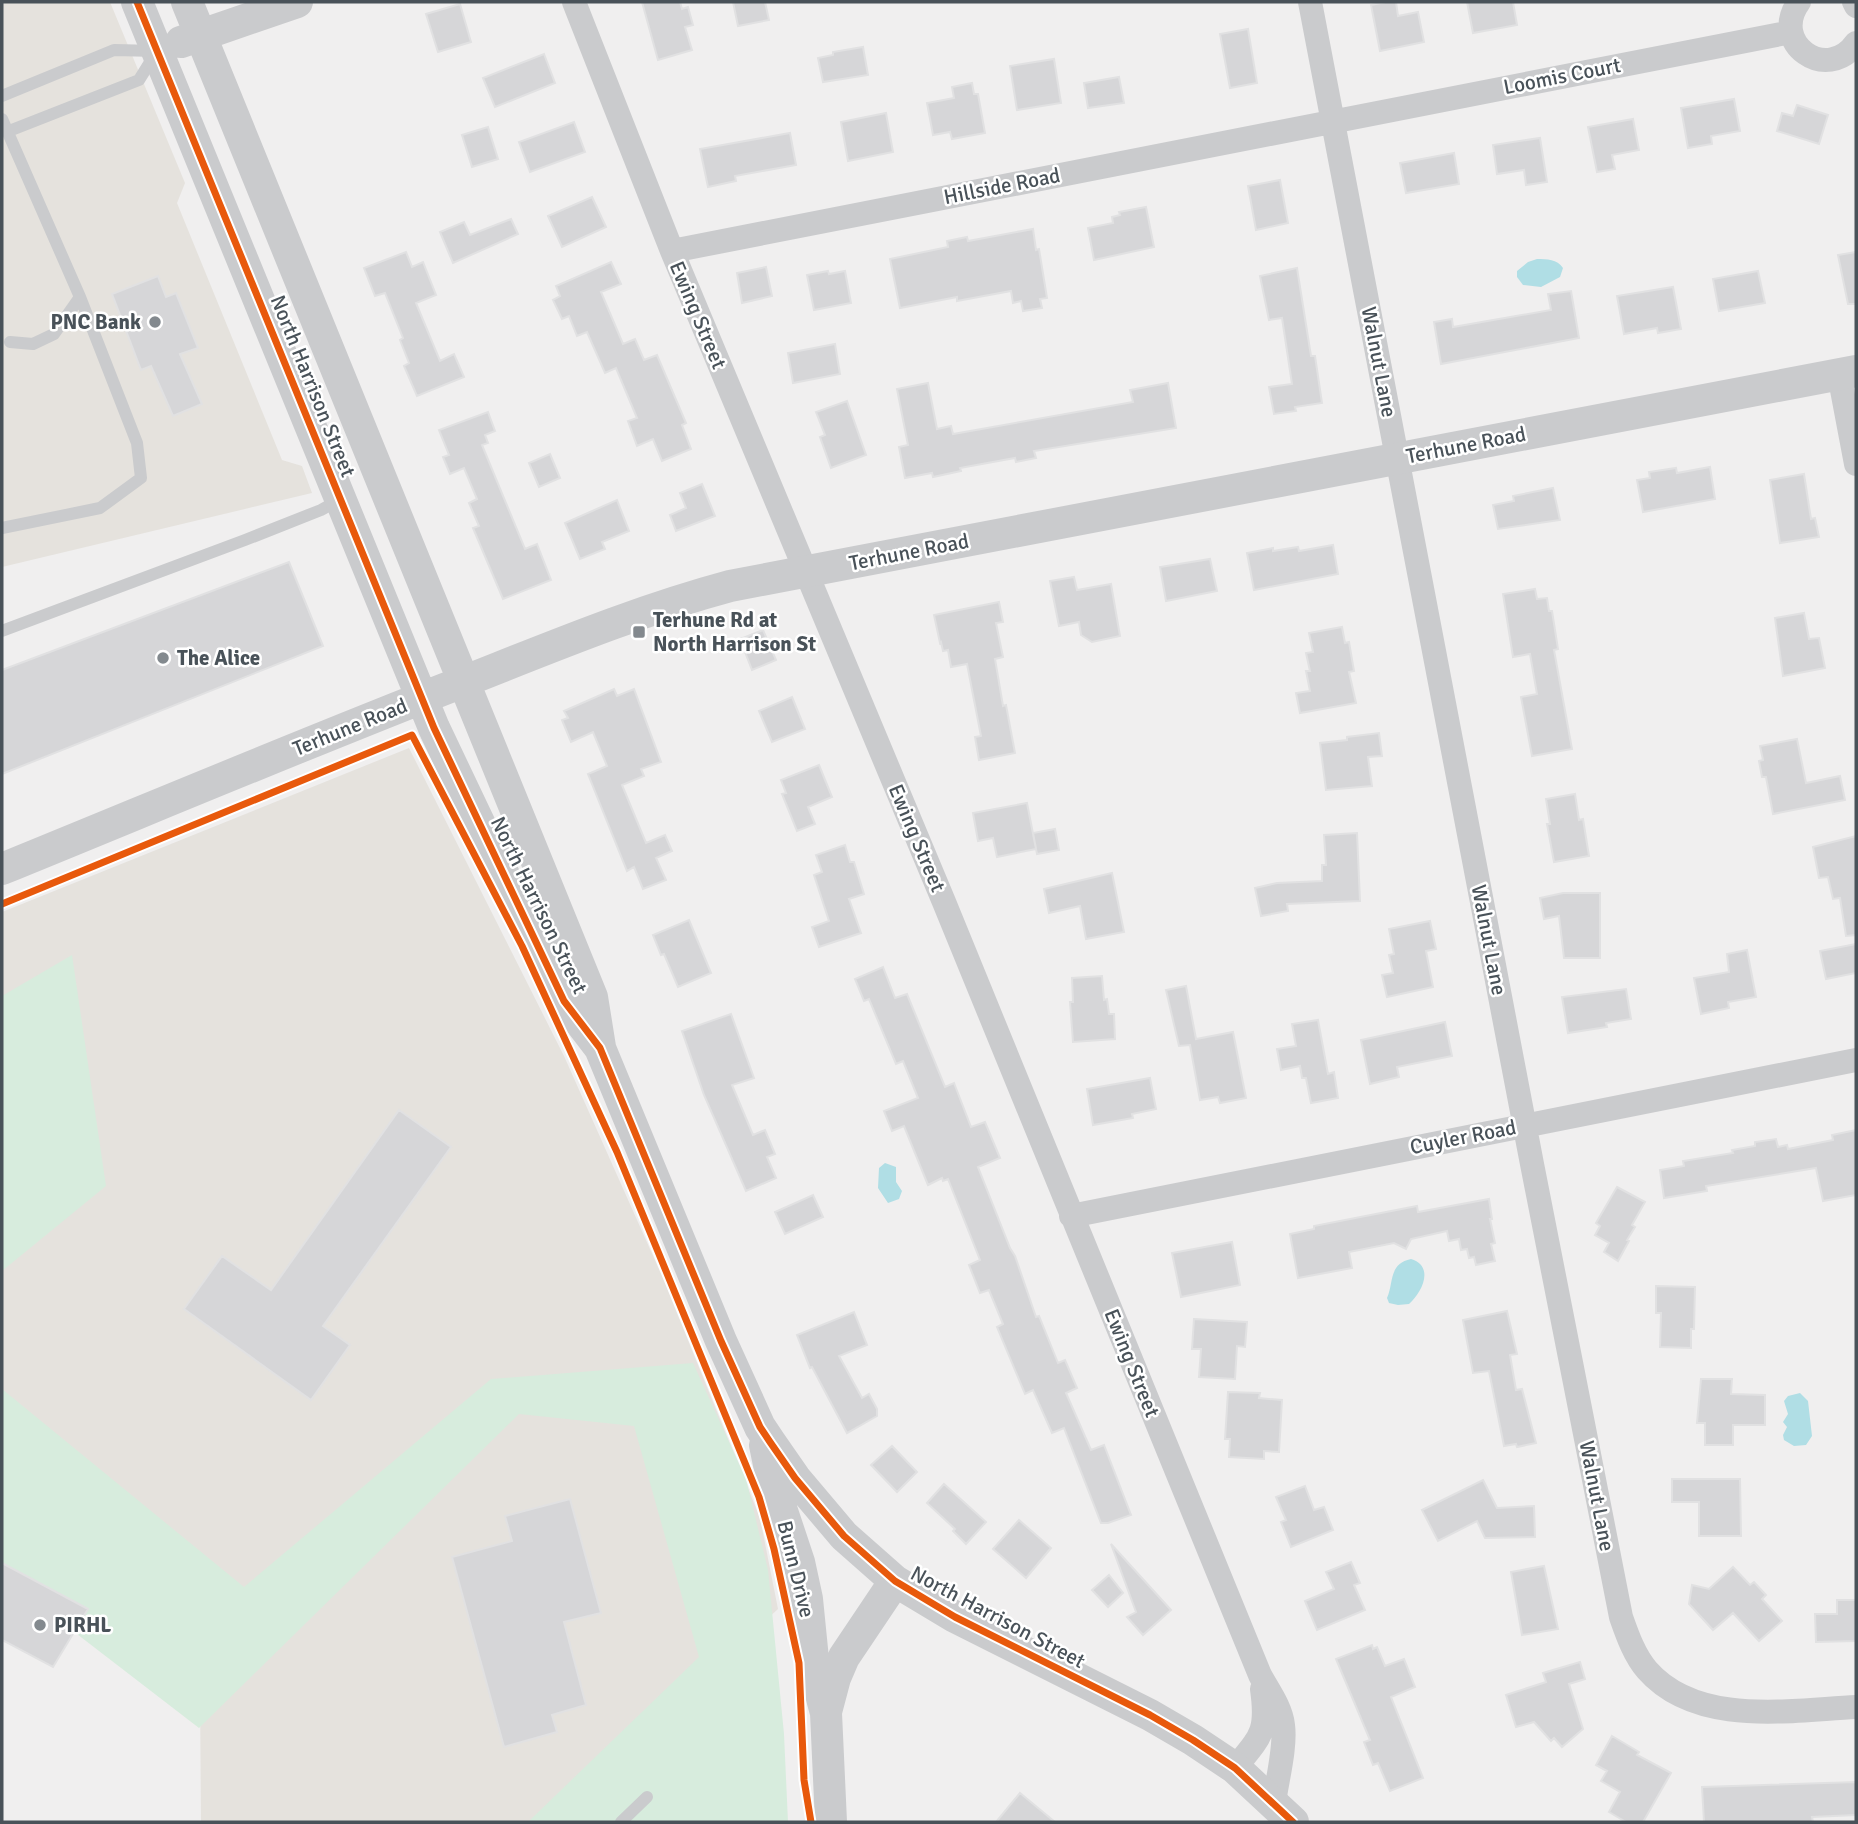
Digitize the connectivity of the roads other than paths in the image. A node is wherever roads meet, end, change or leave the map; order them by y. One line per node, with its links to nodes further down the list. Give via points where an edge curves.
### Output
1 (137, 2): 10 (street, North Harrison Street)
2 (187, 2): 8 (street, North Harrison Street)
3 (297, 2): 8 (street)
4 (575, 2): 15 (street, Ewing Street)
5 (1310, 2): 13 (street, Walnut Lane)
6 (1799, 2): 7 (street, via 1790,20)
7 (1791, 32): 9 (street, via 1804,52 1825,60 1847,54); 13 (street, Loomis Court)
8 (200, 35): 10 (street); 25 (street, North Harrison Street)
9 (1856, 43)
10 (157, 51): 11 (lane, via 114,50); 14 (lane, via 139,80); 21 (street, North Harrison Street)
11 (2, 96)
12 (2, 119): 14 (lane)
13 (1333, 120): 15 (street, Hillside Road); 19 (street, Walnut Lane)
14 (9, 131): 16 (lane)
15 (672, 251): 23 (street, Ewing Street)
16 (80, 297): 17 (lane, via 54,334 33,344); 22 (lane, via 137,443 141,478 100,508)
17 (10, 342)
18 (1848, 372): 19 (street, Terhune Road); 20 (street)
19 (1398, 459): 23 (street, Terhune Road); 30 (street, Walnut Lane)
20 (1856, 464)
21 (340, 499): 24 (lane, via 245,540); 26 (street, North Harrison Street)
22 (2, 528)
23 (805, 571): 25 (street, Terhune Road, via 682,599); 31 (street, Ewing Street)
24 (2, 631)
25 (464, 681): 26 (street, Terhune Road); 28 (street, North Harrison Street, via 592,997)
26 (421, 698): 27 (street, Terhune Road); 28 (street, North Harrison Street, via 564,1001)
27 (2, 869)
28 (600, 1048): 32 (street, North Harrison Street)
29 (1856, 1060): 30 (street, Cuyler Road)
30 (1524, 1125): 31 (street, Cuyler Road); 35 (street, Walnut Lane, via 1629,1640 1647,1670 1668,1687 1722,1710)
31 (1071, 1216): 34 (street, Ewing Street)
32 (760, 1427): 33 (street, North Harrison Street, via 844,1536); 36 (street, Bunn Drive, via 799,1562 814,1669)
33 (895, 1581): 36 (street, Bunn Drive, via 844,1657); 37 (street, North Harrison Street, via 955,1617 1150,1715)
34 (1260, 1675): 37 (street, Ewing Street, via 1266,1717 1263,1731); 39 (street, Ewing Street, via 1283,1726)
35 (1849, 1707)
36 (826, 1713): 41 (street, Bunn Drive)
37 (1235, 1768): 39 (street, North Harrison Street)
38 (647, 1797): 40 (lane)
39 (1284, 1812)
40 (621, 1822)
41 (831, 1822)

